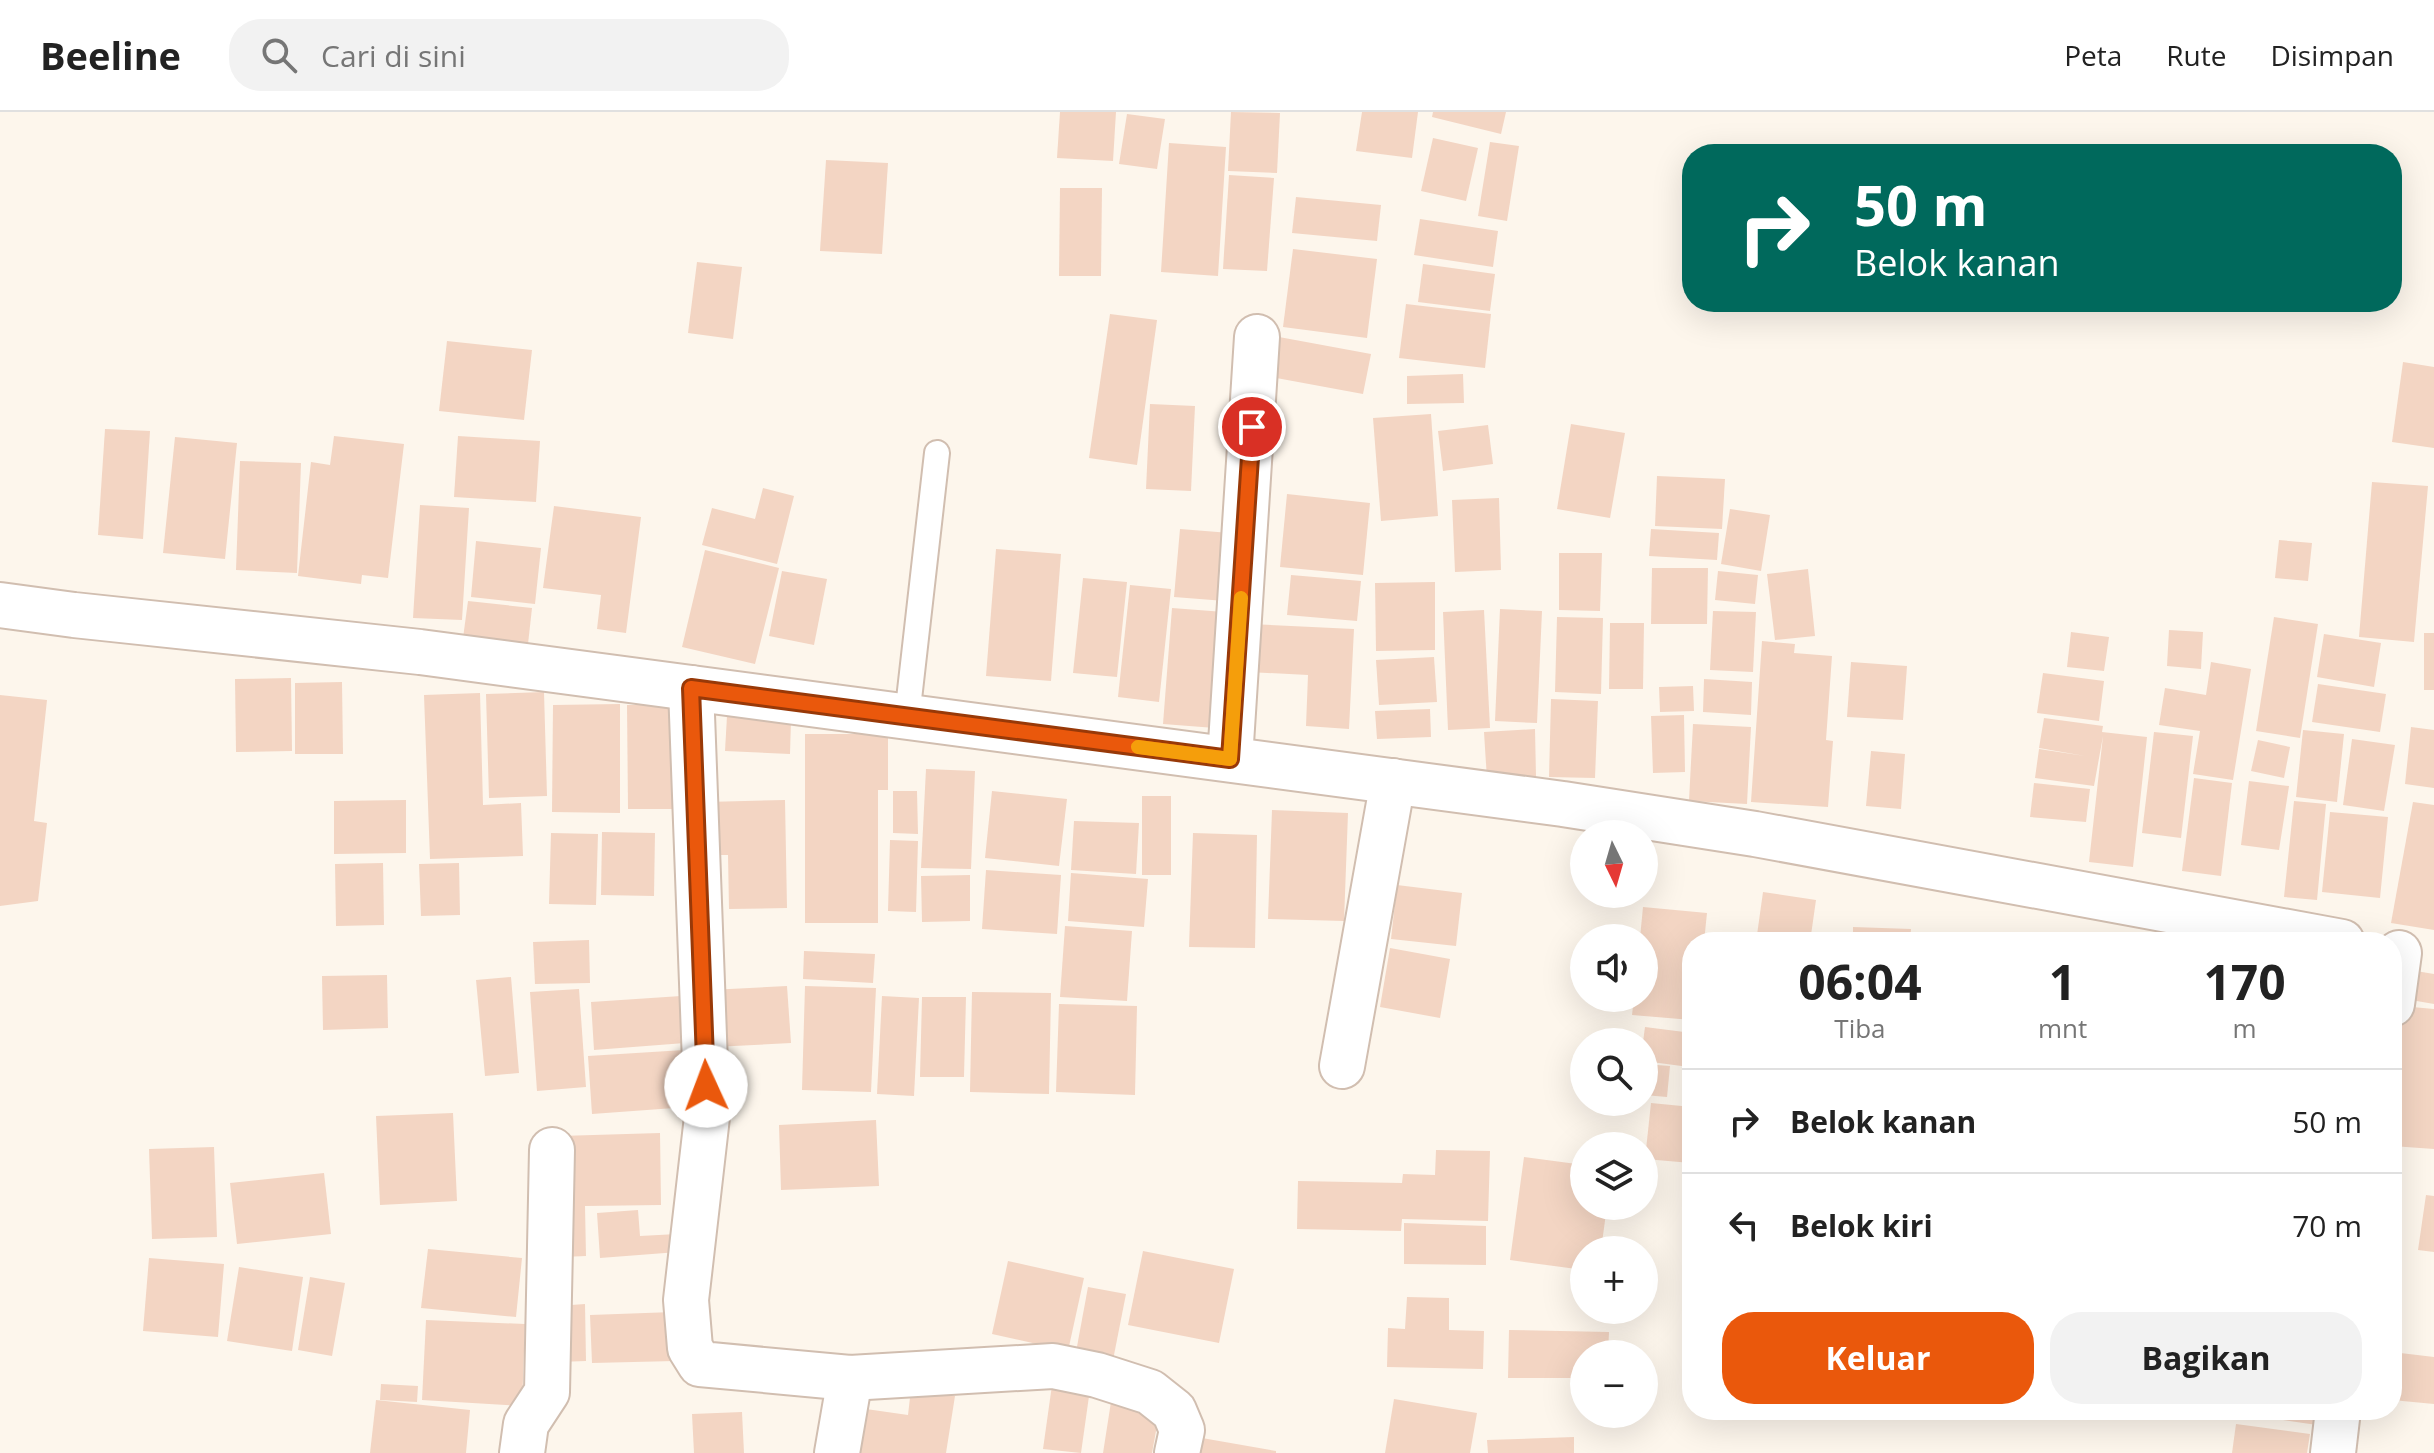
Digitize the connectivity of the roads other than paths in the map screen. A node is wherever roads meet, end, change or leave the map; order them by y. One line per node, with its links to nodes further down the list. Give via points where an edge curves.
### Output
1 (1257, 337): 6 (street)
2 (937, 453): 5 (lane)
3 (0, 605): 4 (street)
4 (691, 688): 5 (street); 11 (street, via 707,1117 686,1300 690,1348 700,1364)
5 (907, 717): 6 (street)
6 (1230, 759): 7 (street)
7 (1393, 781): 8 (street, via 1755,834); 9 (street)
8 (2288, 932)
9 (1342, 1066)
10 (552, 1150): 13 (street, via 547,1392 526,1424)
11 (850, 1378): 14 (street); 15 (street, via 1053,1366 1097,1375 1150,1392 1174,1411 1182,1430)
12 (2337, 1420): 16 (street)
13 (522, 1453)
14 (837, 1453)
15 (1177, 1453)
16 (2333, 1453)

